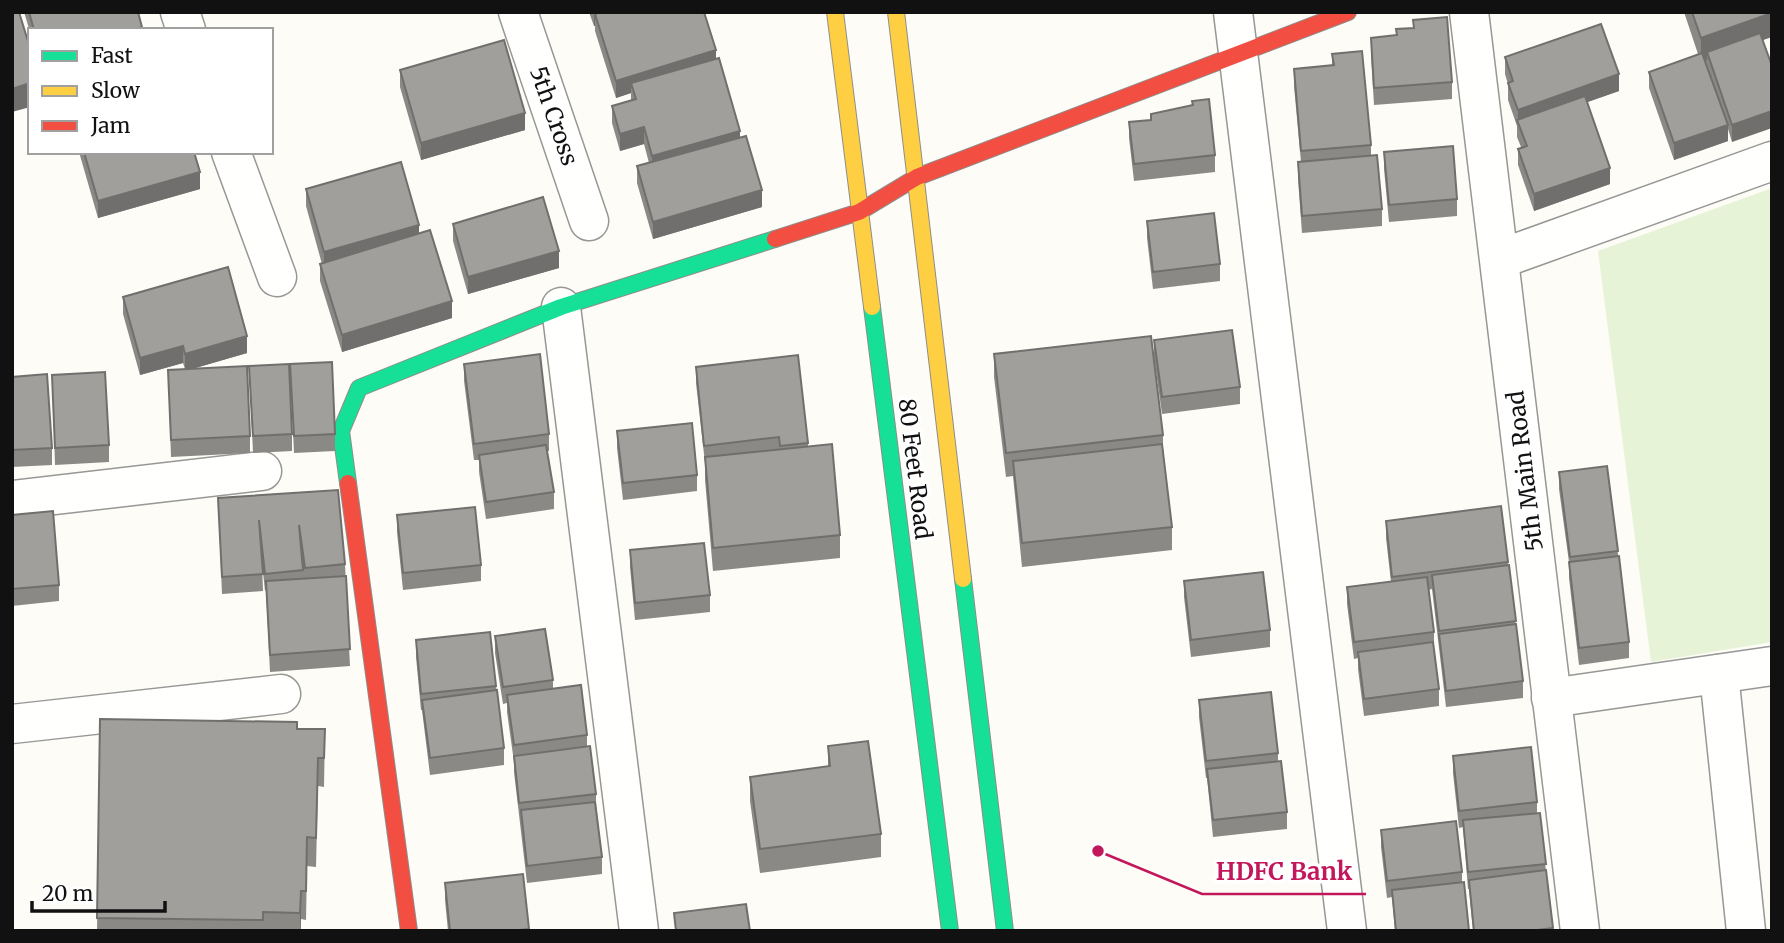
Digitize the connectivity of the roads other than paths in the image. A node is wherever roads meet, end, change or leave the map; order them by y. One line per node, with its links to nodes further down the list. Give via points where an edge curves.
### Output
1 (518, 12): 12 (street, 5th Cross)
2 (835, 12): 11 (main road, 80 Feet Road)
3 (896, 12): 10 (main road, 80 Feet Road)
4 (1233, 12): 7 (street)
5 (1348, 12): 7 (main road)
6 (1469, 12): 13 (street, 5th Main Road)
7 (1238, 53): 10 (main road); 27 (street)
8 (232, 154): 14 (street)
9 (1772, 161): 13 (street)
10 (917, 177): 11 (main road); 26 (main road, 80 Feet Road)
11 (859, 212): 15 (main road); 25 (main road, 80 Feet Road)
12 (589, 220)
13 (1500, 259): 21 (street, 5th Main Road)
14 (277, 277)
15 (561, 307): 23 (main road, via 359,388 341,430); 24 (street)
16 (262, 471): 17 (street)
17 (12, 500)
18 (1772, 666): 19 (street)
19 (1719, 674): 21 (street); 29 (street)
20 (281, 694): 22 (street)
21 (1551, 698): 28 (street, 5th Main Road)
22 (12, 724)
23 (409, 931)
24 (639, 931)
25 (950, 931)
26 (1005, 931)
27 (1348, 931)
28 (1580, 931)
29 (1746, 931)

